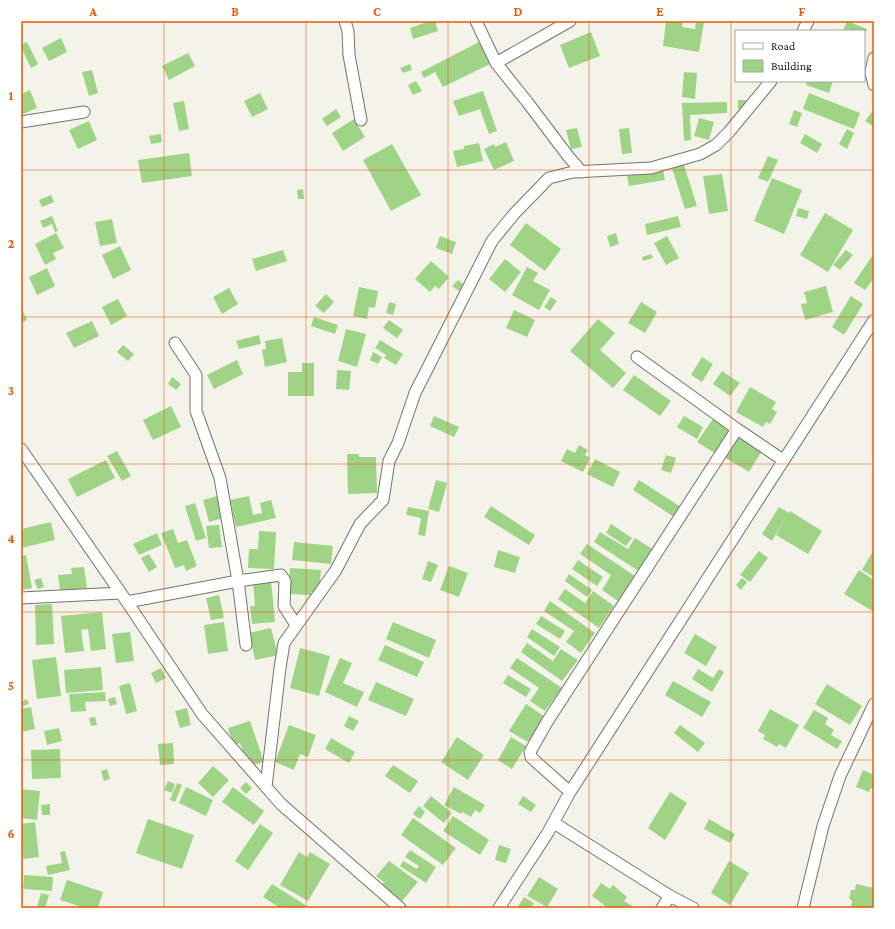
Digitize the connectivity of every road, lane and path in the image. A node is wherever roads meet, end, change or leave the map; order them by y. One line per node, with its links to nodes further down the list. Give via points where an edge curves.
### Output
1 (344, 21): 11 (street, via 348,31 349,55)
2 (476, 21): 7 (street)
3 (570, 21): 7 (street)
4 (808, 21): 5 (street)
5 (804, 30)
6 (874, 58): 9 (street, via 871,72)
7 (496, 63): 13 (street)
8 (771, 82): 13 (street, via 729,132 716,145 700,154 651,168)
9 (874, 85)
10 (84, 112): 12 (street)
11 (361, 120)
12 (21, 122)
13 (582, 172): 23 (street, via 549,178 492,241 415,393 389,461 382,500 360,524 336,570)
14 (874, 320): 19 (street)
15 (175, 343): 20 (street, via 196,375 196,411 220,478)
16 (637, 357): 17 (street)
17 (737, 429): 19 (street); 27 (street, via 530,752 531,757)
18 (21, 449): 22 (street)
19 (783, 460): 27 (street)
20 (238, 582): 22 (street); 23 (street, via 281,575 284,581 284,606); 24 (street)
21 (21, 598): 22 (street)
22 (124, 598): 26 (street, via 202,714)
23 (296, 625): 26 (street, via 284,643)
24 (246, 645)
25 (874, 704): 34 (street, via 840,776 823,826)
26 (266, 787): 30 (street)
27 (570, 792): 28 (street)
28 (554, 823): 29 (street); 31 (street)
29 (670, 896): 32 (street); 33 (street)
30 (400, 908)
31 (499, 908)
32 (662, 908)
33 (693, 908)
34 (803, 908)

